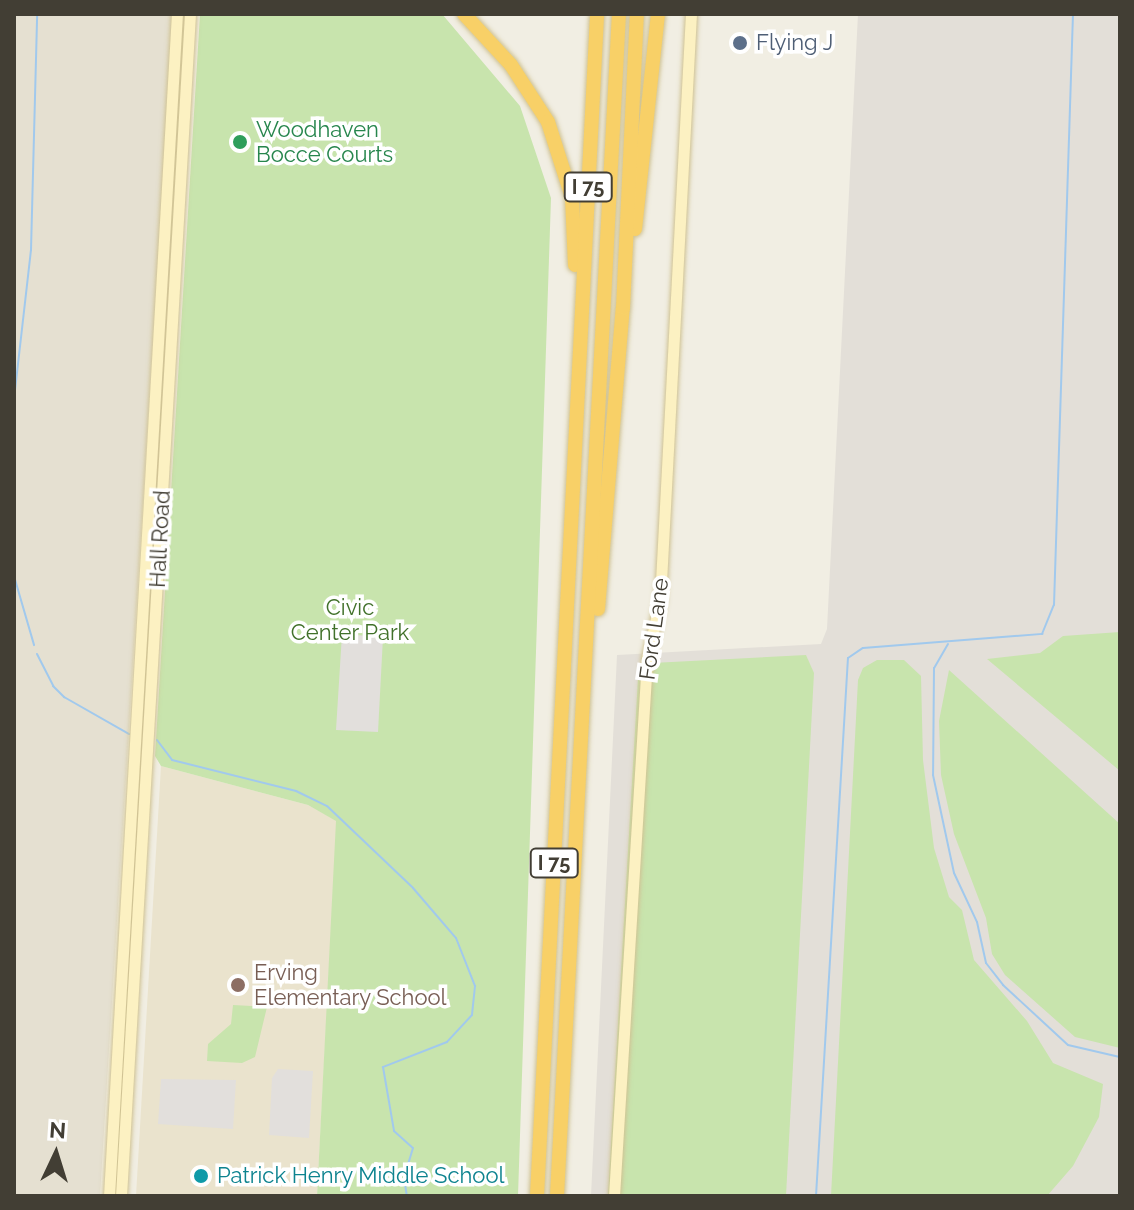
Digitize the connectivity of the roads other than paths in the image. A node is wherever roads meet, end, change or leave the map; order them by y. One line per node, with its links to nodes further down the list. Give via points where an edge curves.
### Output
1 (177, 14): 9 (street, Hall Road)
2 (190, 14): 9 (street, Hall Road)
3 (464, 14): 11 (highway, via 530,91 560,154 572,197 573,337)
4 (597, 14): 11 (highway, I 75)
5 (619, 14): 12 (highway, I 75)
6 (637, 14): 10 (highway)
7 (658, 14): 10 (highway)
8 (691, 14): 18 (street, Ford Lane, via 660,601 647,659)
9 (175, 171): 13 (street, Hall Road)
10 (623, 308): 12 (highway, via 595,636)
11 (578, 360): 16 (highway, I 75)
12 (585, 676): 17 (highway, I 75)
13 (123, 1064): 14 (street, Hall Road); 15 (street, Hall Road)
14 (109, 1196)
15 (121, 1196)
16 (537, 1196)
17 (557, 1196)
18 (614, 1196)

